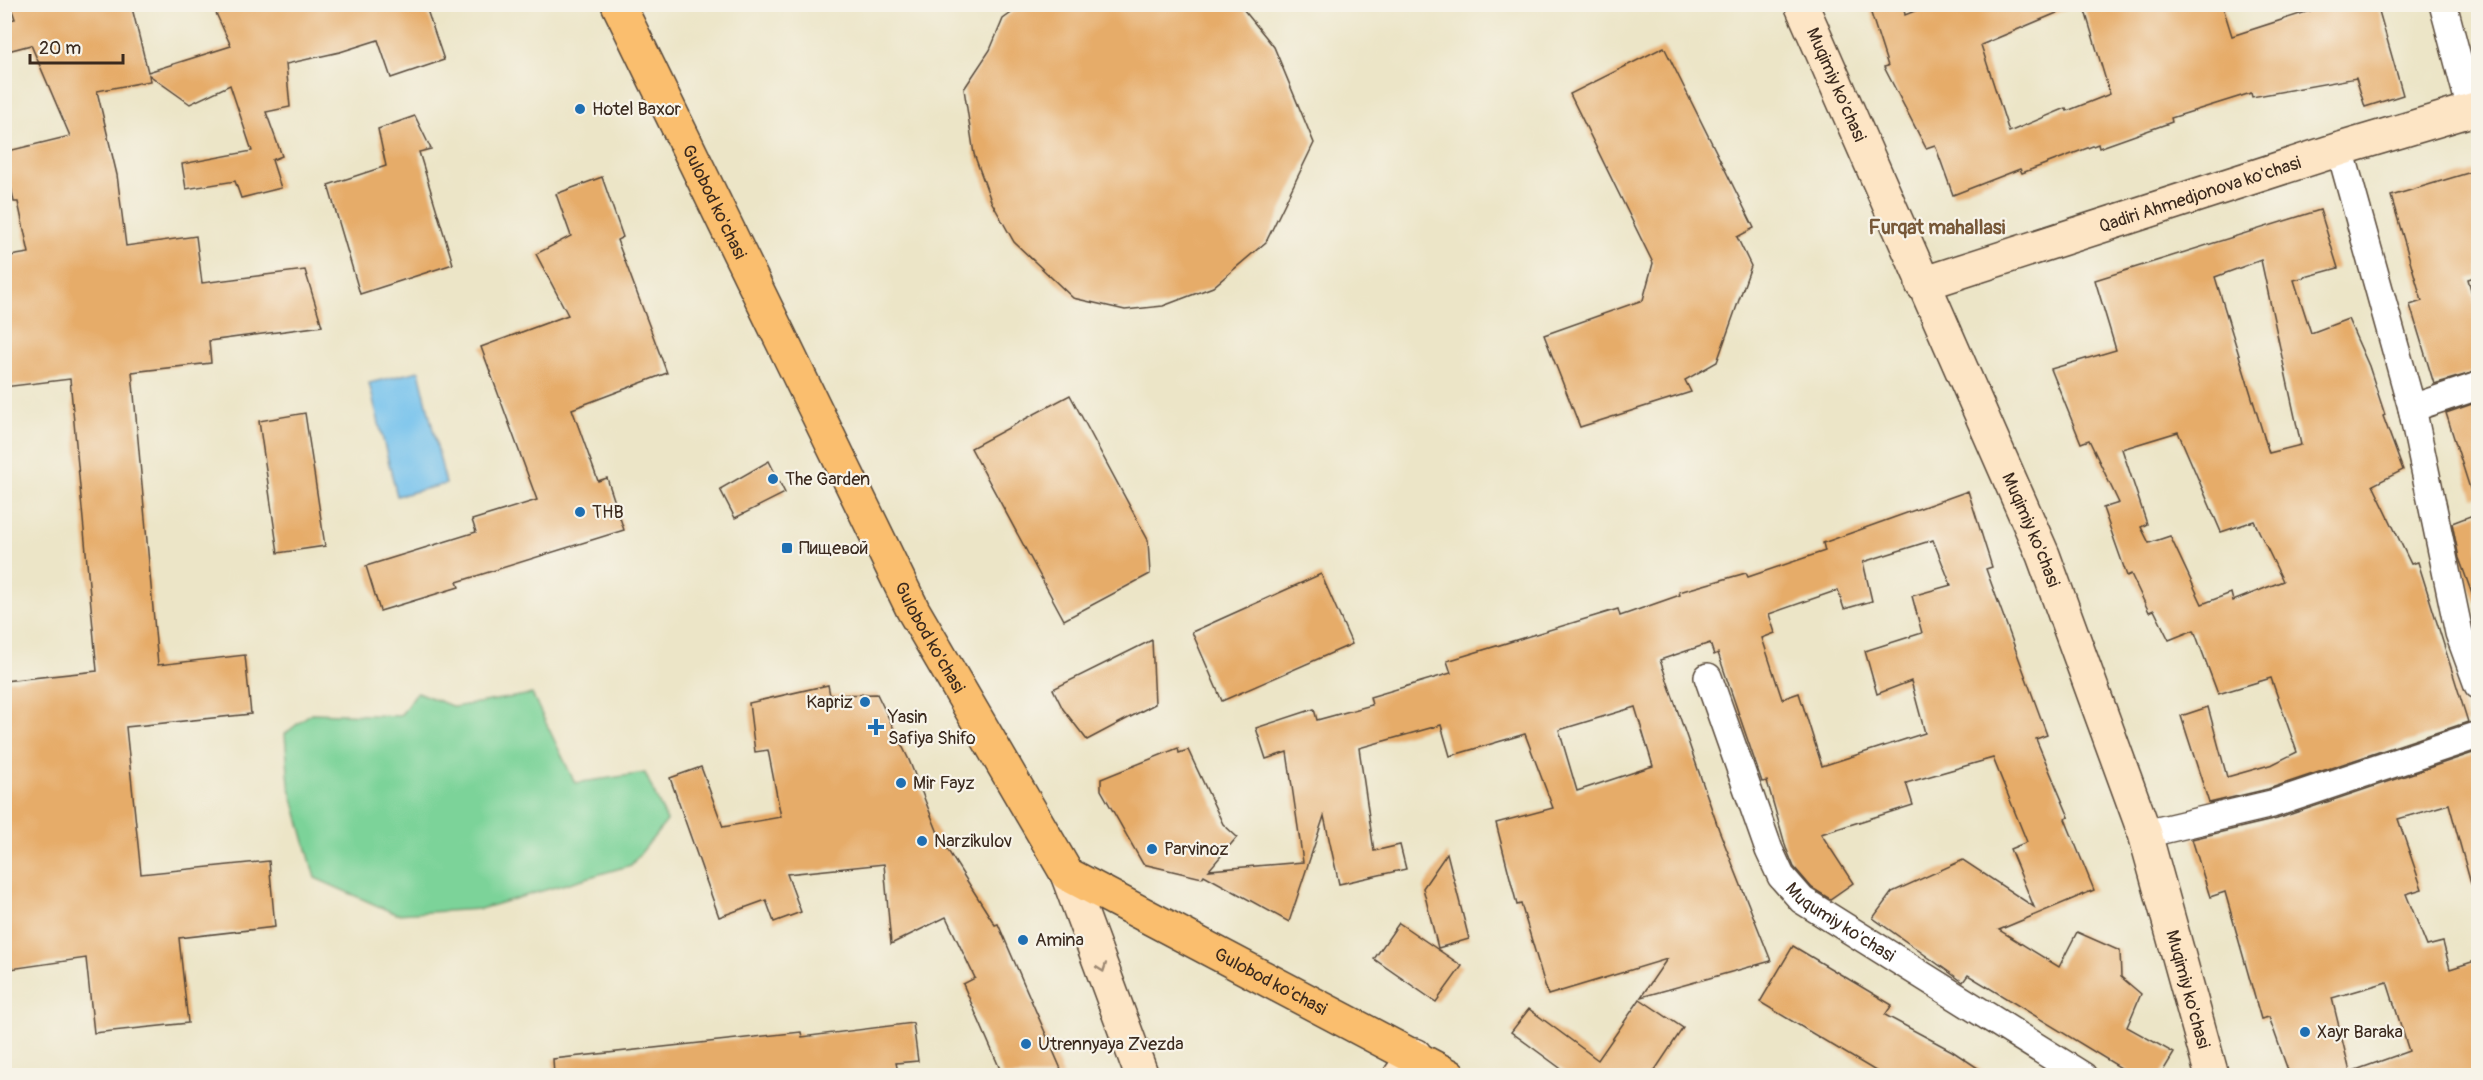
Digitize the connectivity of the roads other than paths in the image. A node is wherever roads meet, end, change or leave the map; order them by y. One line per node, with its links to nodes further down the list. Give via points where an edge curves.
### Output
1 (618, 4): 13 (main road, Gulobod ko'chasi, via 913,610)
2 (1801, 4): 6 (main road, Muqimiy ko'chasi)
3 (2443, 4): 4 (street)
4 (2475, 109): 5 (main road, Qadiri Ahmedjonova ko'chasi)
5 (2340, 149): 6 (main road, Qadiri Ahmedjonova ko'chasi); 8 (street)
6 (1922, 284): 12 (main road, Muqimiy ko'chasi, via 2043,555)
7 (2478, 386): 8 (street)
8 (2412, 408): 10 (street, via 2459,633)
9 (1708, 677): 17 (street, Muqumiy ko'chasi, via 1769,850 1781,876 1802,900)
10 (2478, 685)
11 (2478, 735): 12 (street, via 2272,804)
12 (2145, 834): 18 (main road, Muqimiy ko'chasi)
13 (1067, 874): 14 (main road, Gulobod ko'chasi); 15 (main road, one-way to 15)
14 (1408, 1065): 16 (main road, Gulobod ko'chasi)
15 (1142, 1076)
16 (1450, 1076)
17 (2083, 1076)
18 (2212, 1076)

